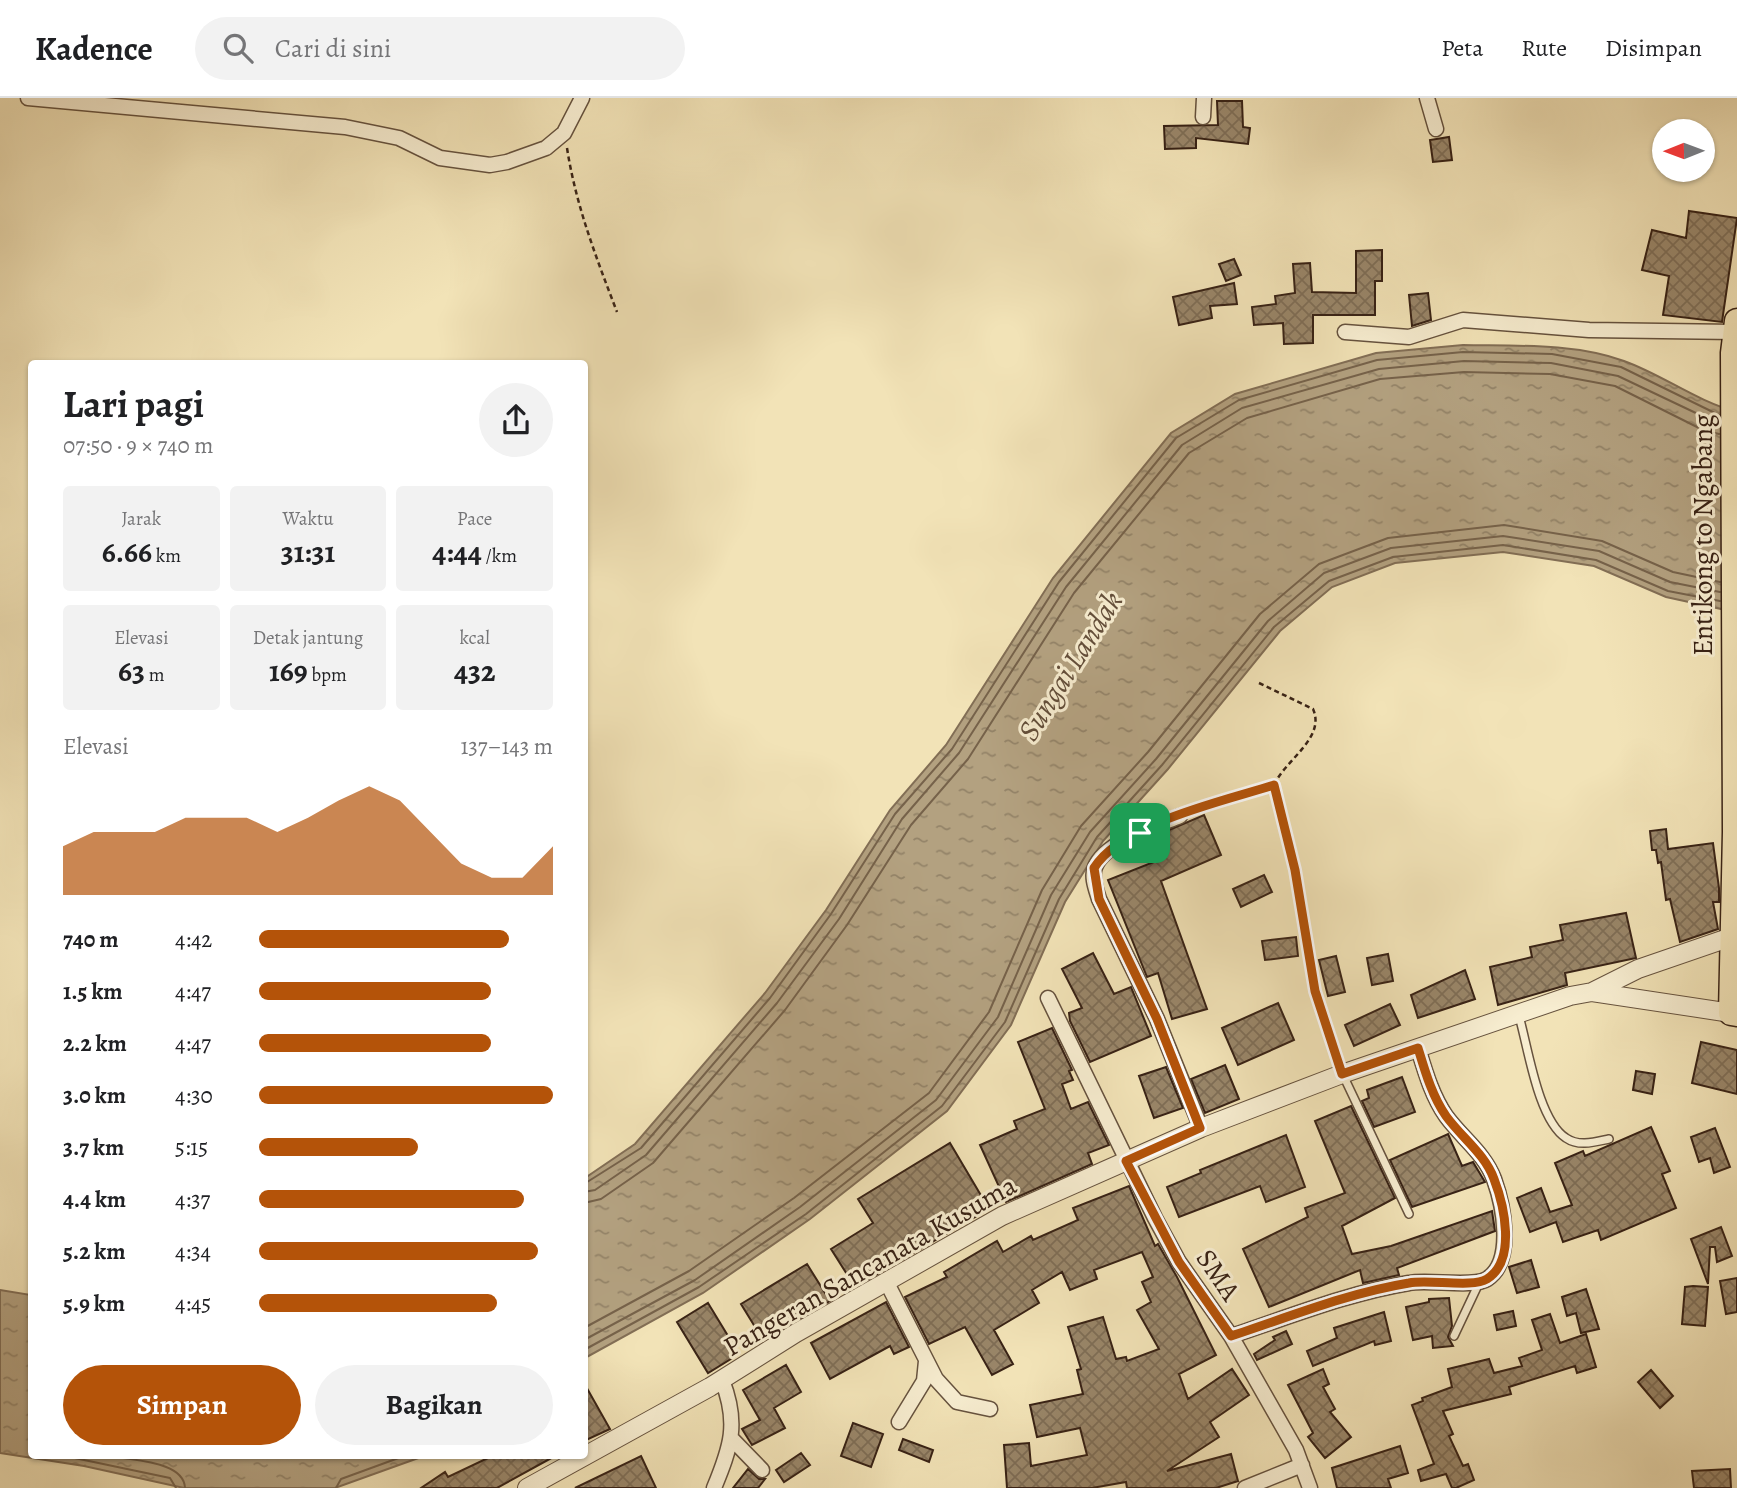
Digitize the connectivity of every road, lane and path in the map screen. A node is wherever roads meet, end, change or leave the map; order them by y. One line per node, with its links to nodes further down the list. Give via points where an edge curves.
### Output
1 (29, 98): 7 (street, via 345,127 400,138 440,158 474,164 527,156)
2 (582, 98): 7 (street)
3 (1204, 98): 5 (street)
4 (1427, 98): 6 (street)
5 (1203, 117)
6 (1436, 129)
7 (564, 132): 8 (path, via 585,229)
8 (617, 312)
9 (1345, 332): 10 (street, via 1409,337 1463,320)
10 (1735, 335): 14 (highway, Entikong to Ngabang)
11 (1259, 683): 12 (path, via 1313,709 1317,721 1313,734)
12 (1274, 785): 13 (path); 20 (path, via 1295,870 1315,991)
13 (1180, 816): 21 (street, via 1114,846 1094,868 1094,879)
14 (1736, 935): 15 (street, via 1638,969); 18 (highway)
15 (1592, 992): 17 (street, Pangeran Sancanata Kusuma); 18 (street, Pangeran Sancanata Kusuma)
16 (1048, 998): 23 (street, SMA, via 1096,1090)
17 (1518, 1012): 19 (street, Pangeran Sancanata Kusuma); 22 (lane, via 1541,1095 1557,1130 1567,1139 1584,1143)
18 (1734, 1014)
19 (1418, 1048): 20 (street, Pangeran Sancanata Kusuma); 26 (street, via 1439,1104 1485,1161 1503,1208 1503,1251 1489,1279)
20 (1342, 1074): 21 (street, Pangeran Sancanata Kusuma); 24 (lane)
21 (1200, 1128): 23 (street, Pangeran Sancanata Kusuma)
22 (1609, 1139)
23 (1126, 1161): 25 (street, Pangeran Sancanata Kusuma, via 1002,1216); 27 (street, SMA, via 1179,1262)
24 (1409, 1214)
25 (886, 1281): 29 (street); 30 (street, Pangeran Sancanata Kusuma)
26 (1480, 1282): 27 (street, via 1425,1281 1393,1286); 28 (lane)
27 (1231, 1336): 36 (street, SMA)
28 (1454, 1336)
29 (926, 1360): 31 (street, via 953,1399); 32 (street, via 924,1381)
30 (716, 1383): 33 (street, via 728,1394); 34 (street, Pangeran Sancanata Kusuma)
31 (990, 1409)
32 (899, 1422)
33 (731, 1438): 37 (street); 39 (street)
34 (588, 1455)
35 (580, 1459): 38 (street, Pangeran Sancanata Kusuma)
36 (1302, 1465): 40 (street); 41 (street, SMA)
37 (762, 1470)
38 (527, 1488)
39 (714, 1488)
40 (1245, 1488)
41 (1310, 1488)

